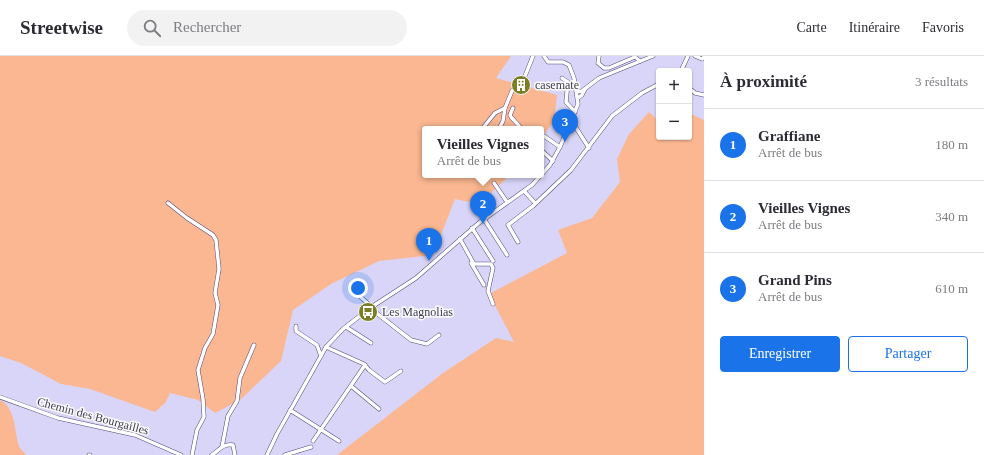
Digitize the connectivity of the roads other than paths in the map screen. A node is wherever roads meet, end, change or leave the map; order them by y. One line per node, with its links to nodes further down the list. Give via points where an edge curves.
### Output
1 (533, 56): 17 (street, via 525,76 512,91)
2 (544, 56): 14 (street, via 548,62 564,62 569,65)
3 (599, 56): 8 (street, via 598,63 604,68 634,57)
4 (653, 56): 8 (street)
5 (688, 56): 9 (street)
6 (695, 56): 7 (street, via 702,59)
7 (704, 57)
8 (640, 61): 12 (street, via 599,78)
9 (682, 68)
10 (562, 78): 19 (street, via 568,82 566,102)
11 (656, 85): 26 (street, via 612,116)
12 (587, 86): 14 (street); 16 (street)
13 (692, 90): 15 (street)
14 (577, 92): 16 (street)
15 (704, 95)
16 (578, 98): 19 (street)
17 (505, 108): 21 (street, via 495,113); 22 (street)
18 (513, 108): 23 (street, via 510,115)
19 (575, 112): 20 (street)
20 (571, 120): 25 (street); 26 (street)
21 (484, 126)
22 (500, 126)
23 (519, 126)
24 (544, 136): 25 (street)
25 (560, 147): 28 (street)
26 (589, 148): 35 (street, via 571,170)
27 (544, 153): 28 (street)
28 (553, 161): 29 (street)
29 (544, 170)
30 (537, 178): 32 (street)
31 (494, 183): 33 (street)
32 (524, 191): 33 (street); 35 (street)
33 (507, 202): 36 (street)
34 (168, 203): 65 (street, via 214,235 219,269 215,293 218,306 213,334 198,370 204,417 197,430)
35 (535, 203): 39 (street, via 508,225)
36 (484, 219): 37 (street); 40 (street)
37 (472, 228): 38 (street); 41 (street)
38 (459, 240): 42 (street); 44 (street, via 474,264 491,264 493,268 488,291); 45 (street, via 416,278)
39 (518, 242)
40 (507, 255)
41 (493, 261)
42 (484, 285)
43 (357, 294): 45 (street)
44 (493, 304)
45 (371, 307): 47 (street); 48 (street, via 412,340 427,344)
46 (296, 326): 52 (street, via 296,331 317,345)
47 (346, 327): 49 (street); 51 (street)
48 (439, 335)
49 (371, 343)
50 (254, 345): 62 (street, via 240,378 236,401 228,416)
51 (326, 347): 52 (street); 53 (street)
52 (321, 356): 58 (street)
53 (365, 365): 54 (street, via 385,382); 55 (street)
54 (401, 371)
55 (351, 386): 57 (street); 59 (street)
56 (0, 397): 64 (street, Chemin des Bourgailles, via 58,418 134,435)
57 (379, 409)
58 (290, 410): 59 (street); 68 (street)
59 (320, 429): 60 (street); 61 (street)
60 (312, 441)
61 (339, 441)
62 (222, 446): 66 (street); 67 (street, via 233,445)
63 (311, 448): 69 (street)
64 (181, 455)
65 (192, 455)
66 (212, 455)
67 (235, 455)
68 (267, 455)
69 (285, 455)

